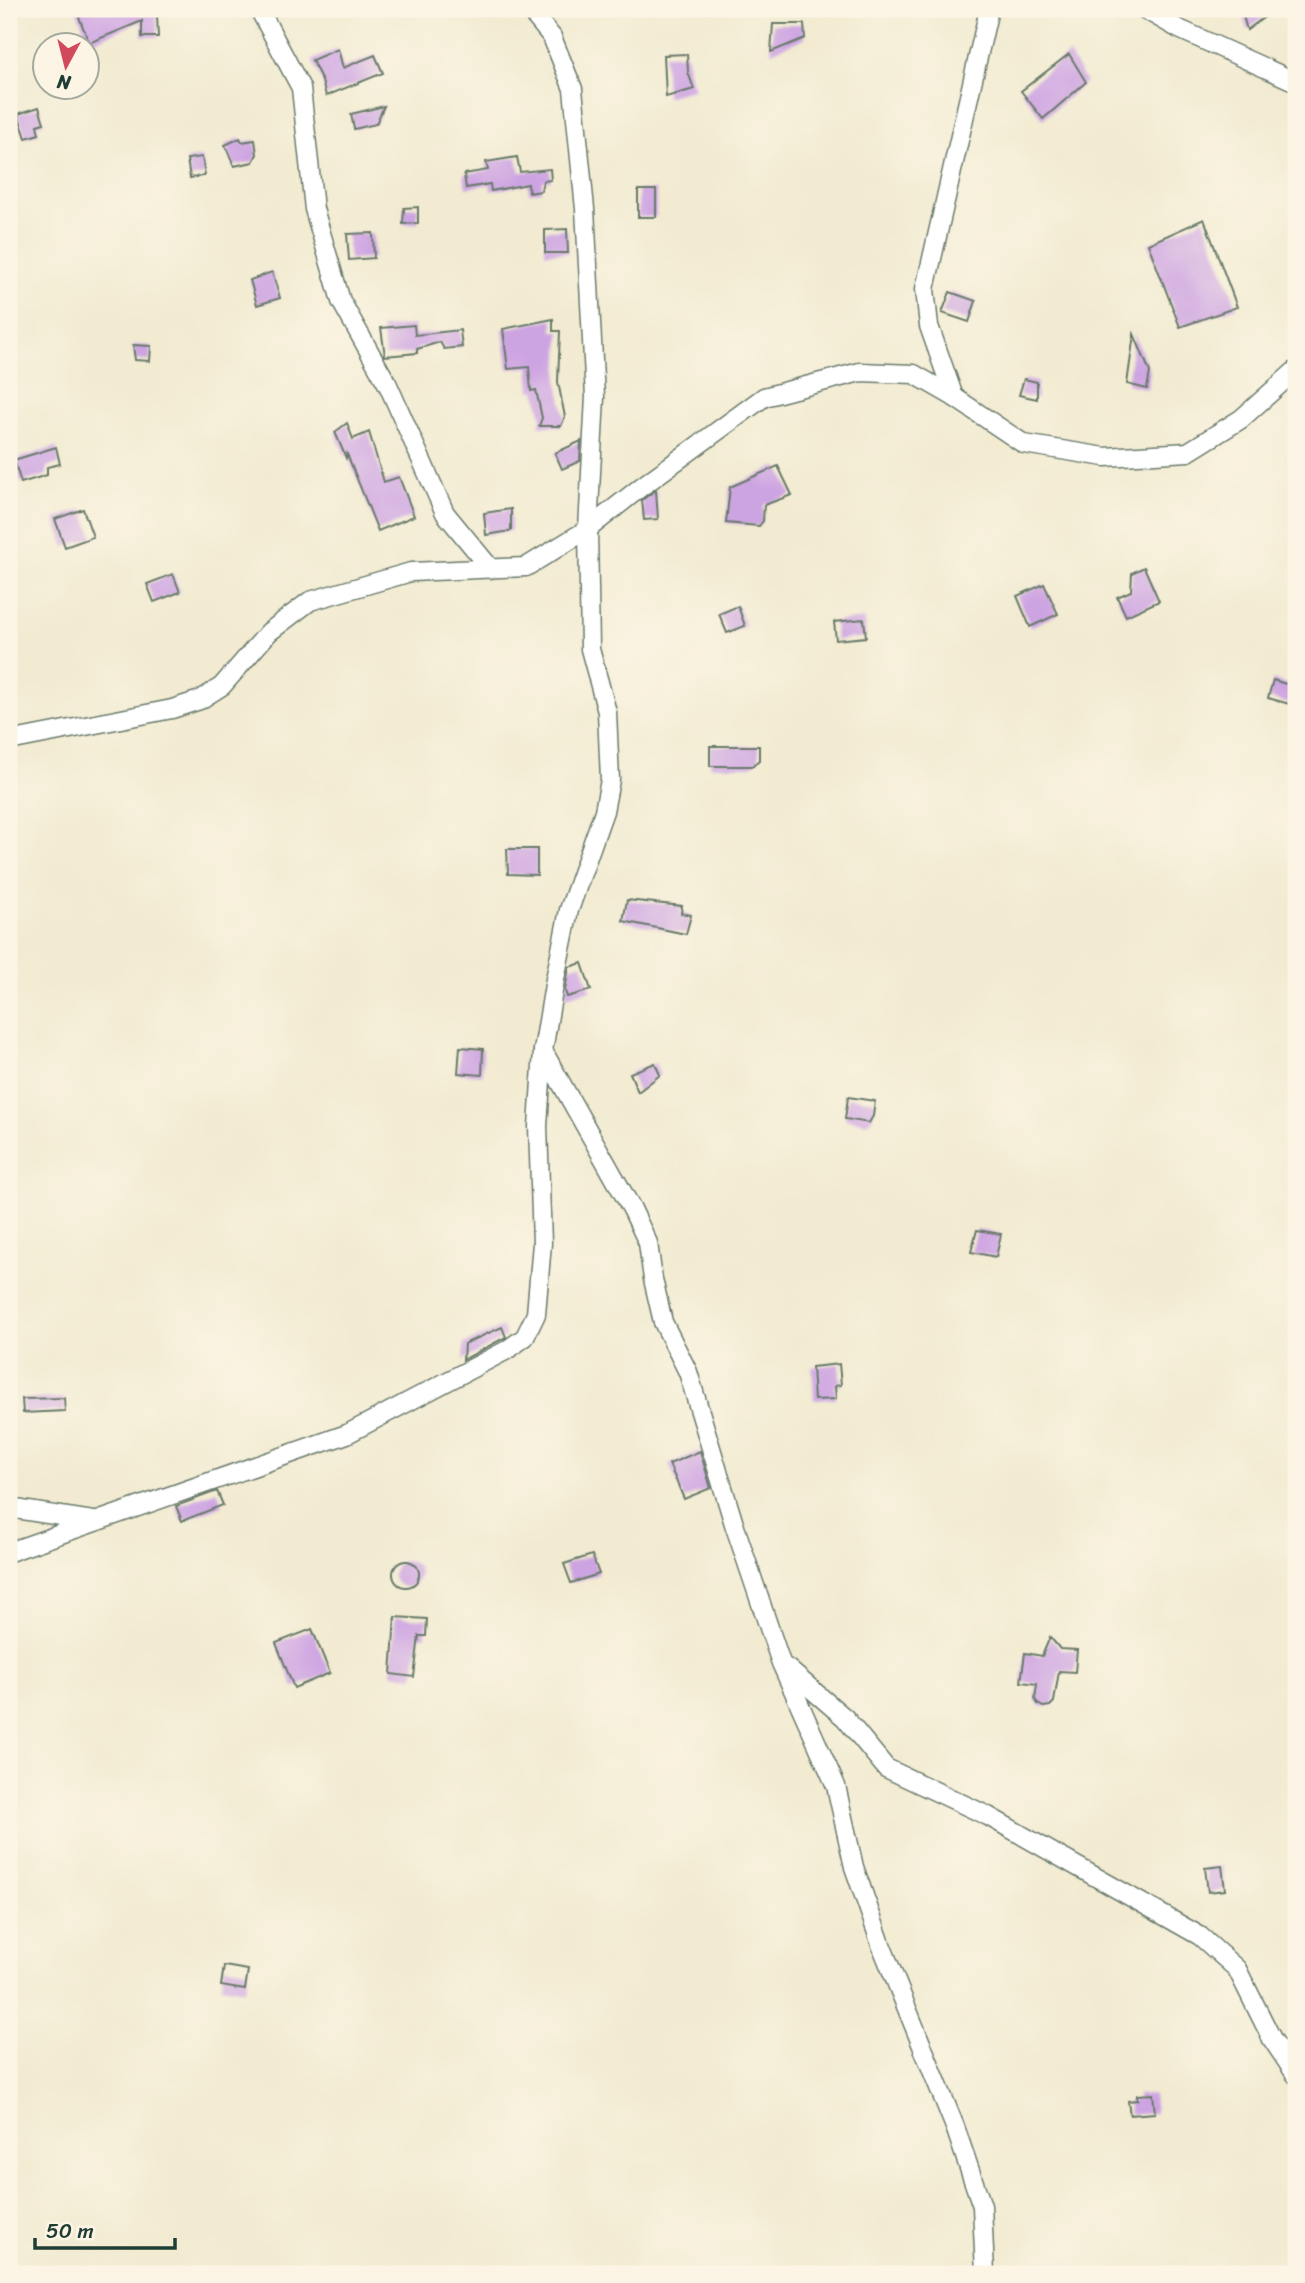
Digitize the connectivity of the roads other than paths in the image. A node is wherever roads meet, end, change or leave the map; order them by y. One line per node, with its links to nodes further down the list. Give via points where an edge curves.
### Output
1 (259, 9): 9 (street, via 301,88 314,209 341,300 388,385 445,513)
2 (529, 9): 8 (street, via 552,37 573,89 595,397)
3 (989, 9): 7 (street, via 925,289 929,326)
4 (1144, 9): 5 (street)
5 (1296, 82)
6 (1296, 370): 7 (street, via 1241,419 1188,452 1105,457 1024,443)
7 (954, 397): 8 (street, via 914,374 860,372 764,397)
8 (588, 529): 9 (street, via 526,567); 11 (street, via 590,649 607,712 610,780 604,811 569,910)
9 (491, 569): 10 (street, via 411,572 310,601 269,632 222,686 200,699 172,709)
10 (9, 741)
11 (543, 1051): 13 (street, via 538,1126 542,1243 536,1314 525,1336 507,1350 347,1434); 15 (street, via 648,1243 663,1322 688,1371)
12 (9, 1508): 13 (street)
13 (96, 1521): 14 (street)
14 (9, 1552)
15 (781, 1663): 16 (street, via 845,1718 886,1768 988,1816 1200,1936 1237,1969); 17 (street, via 836,1786 854,1867 982,2206)
16 (1296, 2075)
17 (985, 2274)

